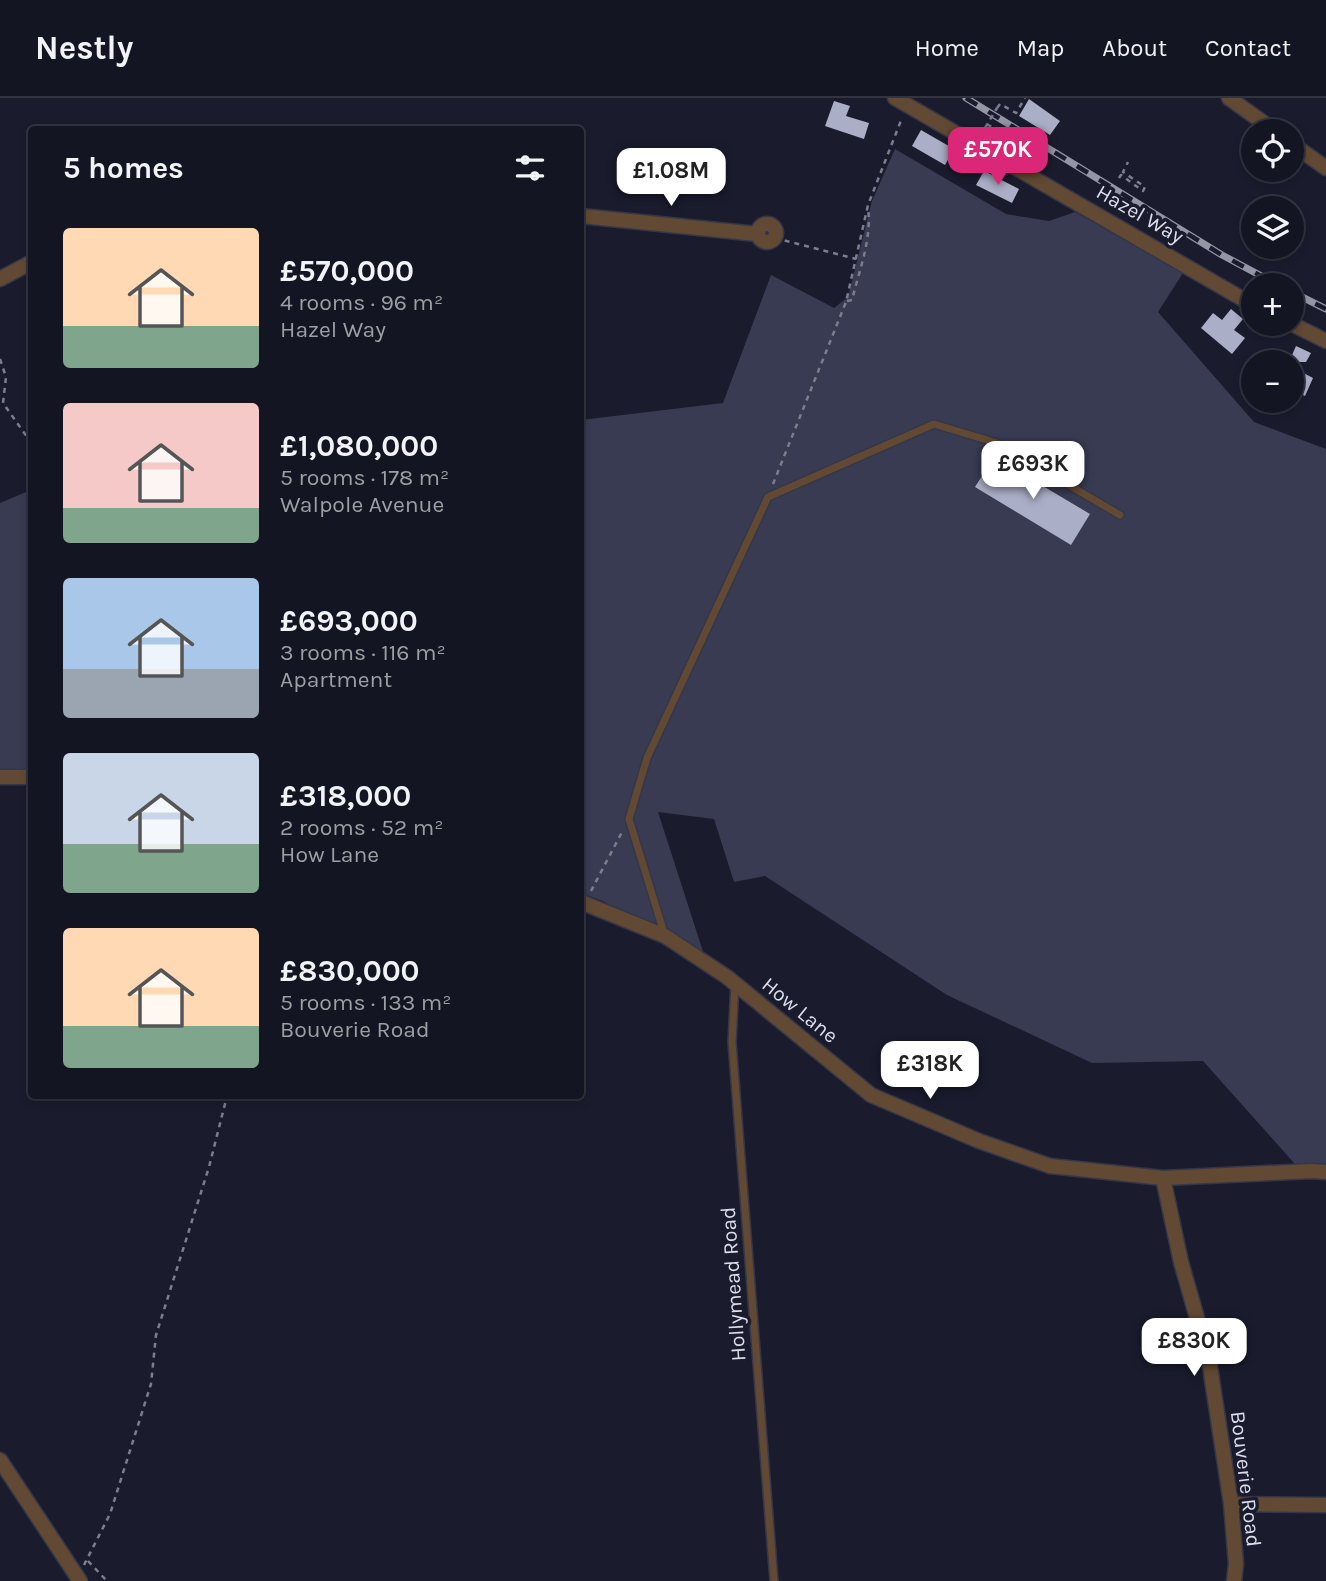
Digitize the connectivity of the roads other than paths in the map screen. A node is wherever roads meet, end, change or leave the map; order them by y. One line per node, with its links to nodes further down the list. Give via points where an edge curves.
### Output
1 (1229, 98): 3 (street)
2 (901, 102): 10 (street, Hazel Way)
3 (1258, 119)
4 (1304, 152): 5 (street)
5 (1326, 168)
6 (584, 216): 7 (street, via 757,234 769,243)
7 (775, 238)
8 (28, 264): 9 (street)
9 (0, 279)
10 (1241, 297)
11 (1304, 330): 12 (street)
12 (1326, 341)
13 (1120, 515): 17 (lane, via 997,443 934,424 768,497 648,758 629,819)
14 (0, 777): 15 (street)
15 (28, 777)
16 (584, 902): 17 (street, How Lane)
17 (665, 936): 18 (street, How Lane)
18 (736, 984): 20 (street, How Lane, via 872,1095 1050,1166); 26 (lane, Hollymead Road, via 732,1042)
19 (1326, 1172): 20 (street, How Lane)
20 (1163, 1178): 22 (street, Bouverie Road, via 1209,1360)
21 (0, 1460): 24 (street)
22 (1231, 1504): 23 (street); 27 (street, Bouverie Road)
23 (1326, 1505)
24 (76, 1576): 25 (street)
25 (59, 1581)
26 (774, 1581)
27 (1234, 1581)

